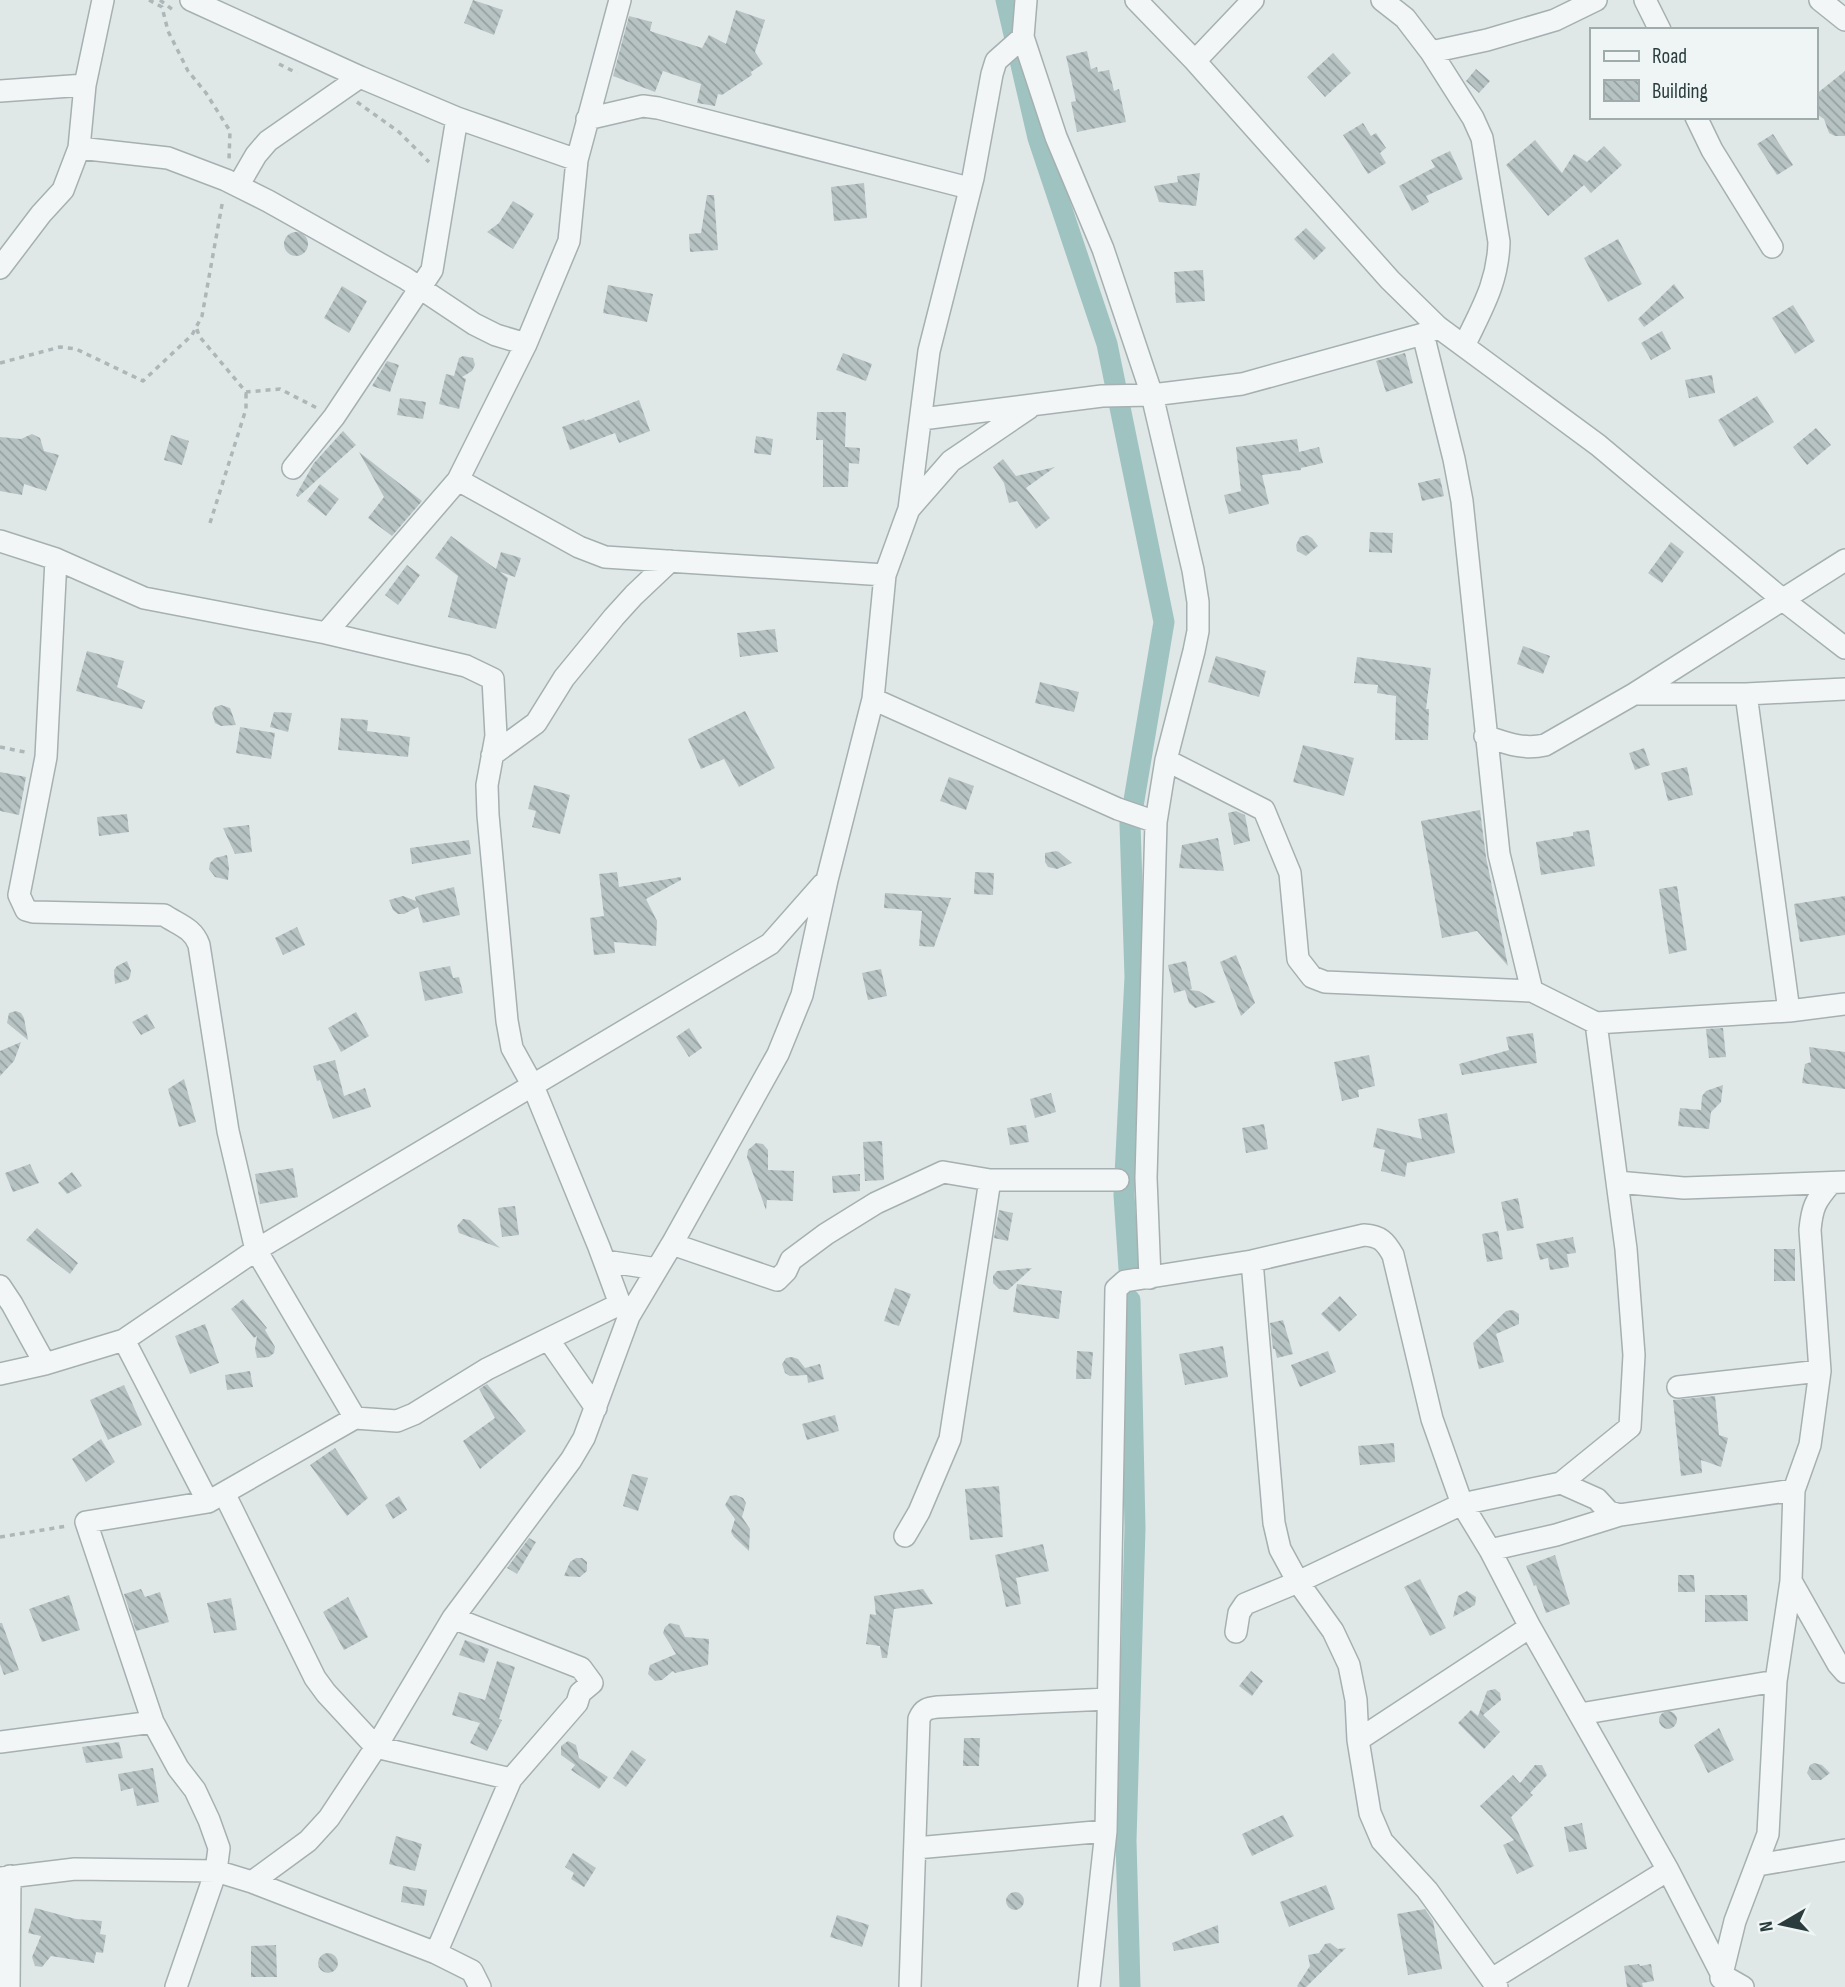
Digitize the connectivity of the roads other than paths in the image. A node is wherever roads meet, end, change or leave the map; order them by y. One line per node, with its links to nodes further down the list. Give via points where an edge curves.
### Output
1 (103, 0): 18 (street)
2 (191, 0): 17 (street)
3 (620, 0): 21 (street)
4 (1026, 0): 14 (street)
5 (1136, 0): 16 (street)
6 (1252, 0): 16 (street)
7 (1382, 0): 11 (street)
8 (1596, 0): 15 (street, via 1555,20)
9 (1645, 0): 13 (street)
10 (1820, 0): 12 (street)
11 (1404, 9): 15 (street)
12 (1845, 20)
13 (1659, 28)
14 (1023, 37): 26 (street, via 996,61); 33 (street)
15 (1431, 52): 32 (street, via 1482,138 1499,242 1491,290)
16 (1195, 61): 30 (street)
17 (360, 77): 20 (street); 25 (street, via 268,141)
18 (85, 85): 19 (street); 23 (street)
19 (0, 91)
20 (457, 118): 24 (street); 29 (street, via 435,262)
21 (587, 119): 24 (street); 26 (street, via 643,106 658,108)
22 (1697, 119): 27 (street)
23 (79, 148): 25 (street, via 168,158); 28 (street, via 63,190)
24 (576, 160): 31 (street, via 569,241)
25 (232, 183): 29 (street)
26 (969, 188): 35 (street, via 934,327)
27 (1772, 247)
28 (0, 268)
29 (420, 287): 31 (street, via 474,324); 36 (street, via 334,417)
30 (1431, 331): 32 (street); 33 (street, via 1242,384); 51 (street, via 1462,501)
31 (526, 344): 37 (street)
32 (1464, 346): 44 (street, via 1598,445)
33 (1152, 395): 34 (street); 53 (street, via 1198,602 1194,651)
34 (1034, 405): 35 (street); 38 (street, via 951,461)
35 (922, 419): 38 (street)
36 (293, 468)
37 (458, 480): 42 (street, via 596,554); 45 (street)
38 (909, 509): 43 (street)
39 (0, 541): 40 (street)
40 (56, 559): 45 (street, via 144,598); 66 (street, via 46,757 21,902 33,912 164,915 195,935 228,1132)
41 (1845, 560): 44 (street)
42 (670, 561): 43 (street); 52 (street, via 614,617 564,678 536,723)
43 (885, 575): 50 (street)
44 (1783, 600): 46 (street); 48 (street)
45 (326, 633): 52 (street, via 466,666 493,679 496,736)
46 (1845, 648)
47 (1845, 688): 49 (street)
48 (1634, 694): 49 (street); 51 (street, via 1545,745 1519,747)
49 (1746, 694): 58 (street)
50 (873, 699): 54 (street); 55 (street)
51 (1485, 736): 56 (street, via 1499,854)
52 (492, 755): 60 (street, via 488,814 507,1021 512,1048)
53 (1166, 760): 54 (street); 56 (street, via 1264,810 1290,873 1298,959 1312,977 1325,982)
54 (1156, 822): 70 (street, via 1146,1178)
55 (827, 880): 60 (street, via 770,944); 65 (street, via 792,1024)
56 (1532, 991): 59 (street)
57 (1845, 1004): 58 (street)
58 (1789, 1011): 59 (street)
59 (1596, 1023): 63 (street)
60 (533, 1086): 66 (street); 67 (street)
61 (990, 1180): 62 (street); 65 (street, via 943,1172 876,1203 791,1260 777,1280); 86 (street, via 950,1439)
62 (1118, 1180)
63 (1617, 1182): 64 (street, via 1684,1188); 81 (street, via 1634,1355 1630,1427)
64 (1838, 1183): 76 (street, via 1816,1199 1810,1230)
65 (672, 1244): 69 (street)
66 (256, 1250): 74 (street); 80 (street)
67 (605, 1261): 69 (street); 72 (street)
68 (1252, 1261): 70 (street); 84 (street, via 1364,1235 1385,1241 1394,1255 1432,1419); 89 (street, via 1273,1523 1280,1549)
69 (657, 1269): 72 (street)
70 (1150, 1278): 95 (street, via 1125,1281 1114,1295)
71 (0, 1286): 75 (street)
72 (624, 1310): 73 (street); 79 (street)
73 (548, 1339): 79 (street); 80 (street, via 397,1421)
74 (124, 1340): 75 (street); 83 (street)
75 (45, 1364): 77 (street)
76 (1820, 1371): 78 (street); 82 (street, via 1810,1445)
77 (0, 1374)
78 (1678, 1387)
79 (596, 1408): 90 (street, via 571,1460)
80 (355, 1418): 83 (street)
81 (1561, 1483): 84 (street); 85 (street)
82 (1794, 1490): 85 (street); 88 (street)
83 (216, 1497): 97 (street, via 86,1522); 100 (street, via 315,1678)
84 (1462, 1504): 87 (street); 89 (street)
85 (1620, 1515): 87 (street)
86 (905, 1536)
87 (1490, 1549): 91 (street)
88 (1791, 1581): 93 (street); 94 (street)
89 (1298, 1583): 92 (street, via 1245,1604); 98 (street, via 1333,1631 1349,1665)
90 (453, 1618): 100 (street); 101 (street, via 581,1668 592,1683)
91 (1530, 1627): 96 (street); 98 (street)
92 (1236, 1632)
93 (1845, 1672)
94 (1776, 1681): 96 (street); 105 (street, via 1768,1834)
95 (1108, 1699): 102 (street); 103 (street, via 939,1707 922,1712)
96 (1580, 1714): 106 (street)
97 (153, 1722): 99 (street); 107 (street, via 209,1820 219,1848)
98 (1358, 1740): 112 (street, via 1370,1814 1382,1841 1426,1890)
99 (0, 1742)
100 (376, 1746): 101 (street); 109 (street, via 329,1818 308,1841)
101 (511, 1779): 110 (street)
102 (1105, 1831): 103 (street); 117 (street)
103 (916, 1848): 116 (street)
104 (1845, 1850): 105 (street)
105 (1758, 1865): 111 (street, via 1735,1921)
106 (1668, 1870): 111 (street); 112 (street)
107 (216, 1871): 108 (street, via 75,1869); 109 (street); 114 (street)
108 (5, 1877): 113 (street)
109 (252, 1882): 110 (street)
110 (436, 1953): 115 (street, via 472,1970)
111 (1719, 1981): 118 (street)
112 (1495, 1983)
113 (9, 1987)
114 (176, 1987)
115 (480, 1987)
116 (910, 1987)
117 (1089, 1987)
118 (1743, 1987)

